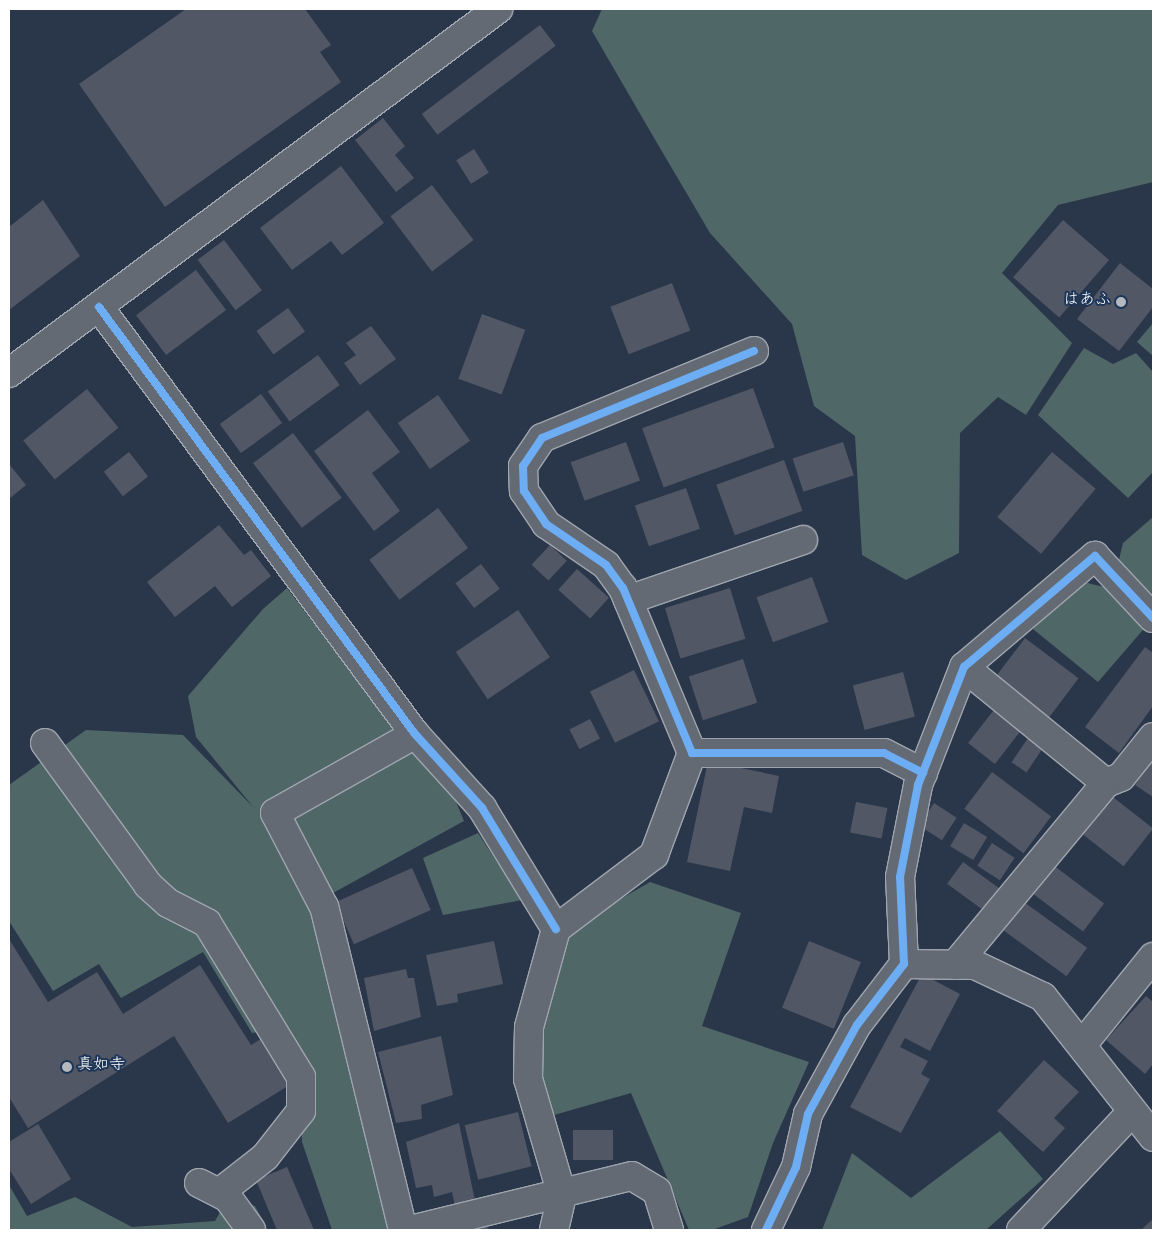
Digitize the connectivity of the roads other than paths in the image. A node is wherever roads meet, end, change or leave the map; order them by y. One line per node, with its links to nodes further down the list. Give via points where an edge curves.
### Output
1 (498, 9): 2 (street)
2 (99, 307): 4 (street); 9 (street)
3 (754, 351): 6 (street, via 542,438 522,466 524,491 546,524 606,565)
4 (9, 373)
5 (803, 540): 6 (street)
6 (628, 600): 12 (street)
7 (1153, 618): 8 (street, via 1095,556)
8 (964, 667): 13 (street); 14 (street)
9 (415, 734): 15 (street, via 482,808); 24 (street, via 275,813 324,907)
10 (1153, 737): 14 (street, via 1121,778)
11 (45, 743): 23 (street, via 148,884 168,903 207,922 301,1077 301,1111 265,1158 209,1188 228,1198)
12 (692, 753): 13 (street, via 884,754); 15 (street, via 654,855)
13 (922, 773): 17 (street, via 900,877)
14 (1106, 783): 18 (street)
15 (556, 929): 22 (street, via 529,1027 528,1079)
16 (1153, 957): 19 (street)
17 (904, 964): 18 (street); 28 (street, via 857,1025 808,1114 796,1167)
18 (955, 965): 19 (street, via 974,965 1043,997)
19 (1082, 1045): 20 (street)
20 (1131, 1113): 21 (street); 29 (street)
21 (1153, 1137)
22 (562, 1195): 25 (street); 26 (street); 27 (street, via 632,1176 657,1191)
23 (251, 1230)
24 (403, 1230)
25 (410, 1230)
26 (554, 1230)
27 (669, 1230)
28 (766, 1230)
29 (1022, 1230)

